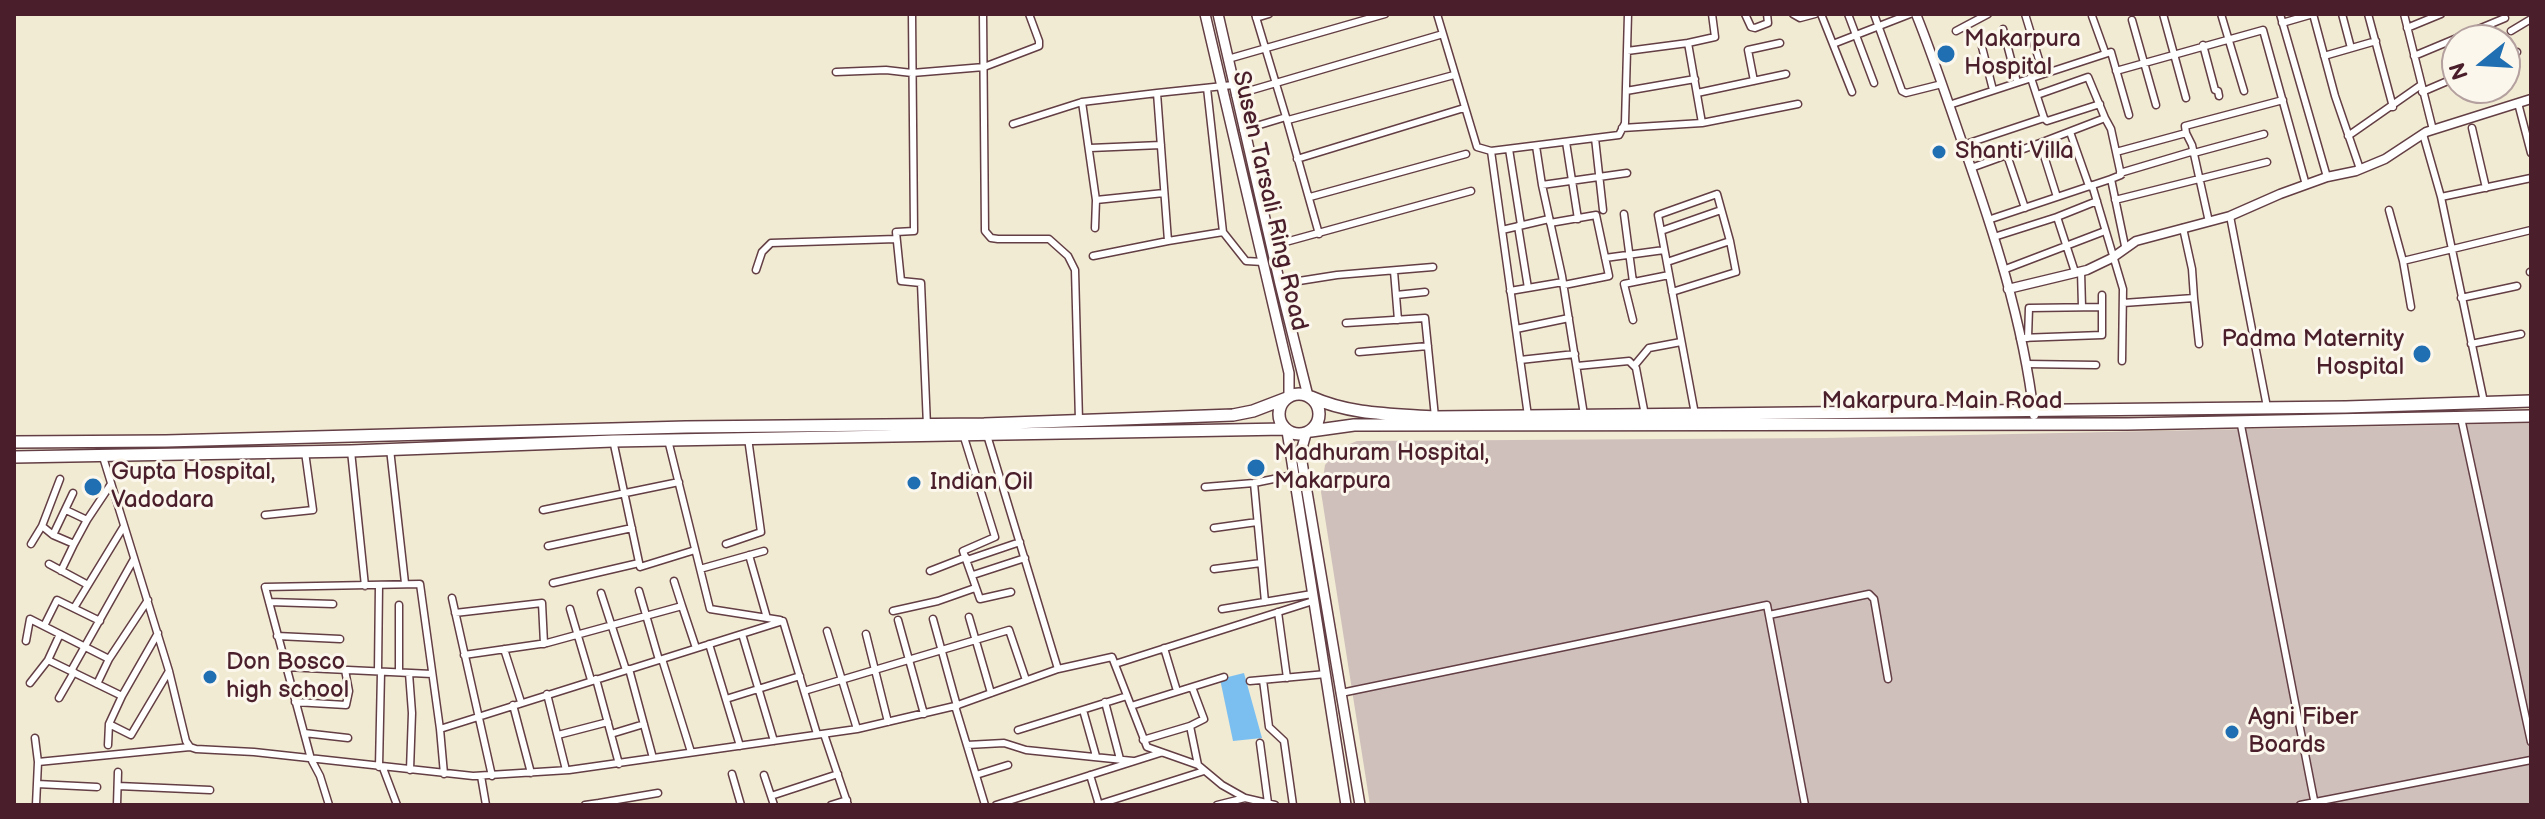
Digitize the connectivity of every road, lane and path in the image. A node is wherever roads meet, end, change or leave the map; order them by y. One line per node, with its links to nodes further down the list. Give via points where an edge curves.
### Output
1 (912, 14): 59 (street)
2 (983, 14): 56 (street)
3 (1029, 14): 56 (street, via 1039,46)
4 (1205, 14): 71 (main road, Susen Tarsali Ring Road)
5 (1218, 14): 54 (main road, Susen Tarsali Ring Road)
6 (1269, 14): 29 (street)
7 (1385, 14): 47 (street)
8 (1437, 14): 38 (street)
9 (1628, 14): 49 (street)
10 (1712, 14): 42 (street, via 1715,37)
11 (1745, 14): 12 (street, via 1755,28 1768,23)
12 (1767, 14)
13 (1793, 14): 14 (street)
14 (1815, 14)
15 (1821, 14): 44 (street)
16 (1848, 14): 39 (street)
17 (1874, 14): 34 (street)
18 (1913, 14): 34 (street); 70 (street)
19 (1988, 14): 37 (street)
20 (2025, 14): 60 (street)
21 (2163, 14): 51 (street)
22 (2221, 14): 40 (street)
23 (2280, 14): 33 (street)
24 (2313, 14): 33 (street); 52 (street)
25 (2342, 14): 48 (street)
26 (2368, 14): 41 (street)
27 (2404, 14): 35 (street)
28 (2441, 14): 35 (street)
29 (1256, 16): 47 (street)
30 (2092, 16): 50 (street)
31 (2505, 18): 53 (street)
32 (2132, 20): 55 (street)
33 (2282, 23): 131 (street)
34 (1879, 26): 39 (street); 70 (street, via 1902,91)
35 (2407, 28): 53 (street)
36 (2003, 29): 67 (street)
37 (1956, 31)
38 (1443, 34): 62 (street); 66 (street)
39 (1855, 34): 44 (street); 69 (street)
40 (2229, 38): 45 (street); 77 (street); 84 (street, via 2263,30)
41 (2376, 41): 48 (street); 92 (street)
42 (1688, 43): 49 (street); 64 (street)
43 (1780, 43): 65 (street, via 1748,50)
44 (1833, 44): 78 (street)
45 (2203, 45): 51 (street); 82 (street)
46 (1982, 47): 75 (street)
47 (1265, 48): 54 (street); 66 (street)
48 (2351, 48): 52 (street)
49 (1627, 51): 76 (street)
50 (2105, 52): 57 (street, via 2111,52); 60 (street)
51 (2173, 54): 55 (street); 83 (street)
52 (2324, 56): 109 (street)
53 (2414, 56): 73 (street)
54 (1228, 59): 74 (main road, Susen Tarsali Ring Road)
55 (2145, 62): 57 (street); 91 (street)
56 (984, 67): 59 (street); 242 (street, via 985,231 998,239 1049,239 1075,270)
57 (2116, 71): 94 (street)
58 (836, 72): 59 (street)
59 (912, 73): 169 (street, via 914,231 896,232)
60 (2043, 73): 63 (street)
61 (1786, 74): 65 (street)
62 (1454, 75): 93 (street); 95 (street)
63 (2031, 78): 67 (street); 81 (street)
64 (1695, 79): 76 (street); 80 (street)
65 (1754, 81): 80 (street)
66 (1275, 82): 74 (street); 95 (street)
67 (2017, 82): 75 (street)
68 (2441, 82): 73 (street)
69 (1874, 83)
70 (1942, 84): 90 (street)
71 (1221, 86): 72 (street); 74 (street); 182 (main road, Susen Tarsali Ring Road)
72 (1207, 88): 79 (street); 166 (street)
73 (2422, 88): 92 (street); 103 (street)
74 (1234, 90): 102 (main road, Susen Tarsali Ring Road)
75 (1993, 90): 90 (street)
76 (1626, 91): 100 (street)
77 (2244, 91)
78 (1852, 92)
79 (1157, 93): 85 (street); 113 (street)
80 (1697, 93): 98 (street)
81 (2037, 95): 87 (street, via 2088,77); 96 (street)
82 (2219, 96)
83 (2186, 98)
84 (2283, 100): 105 (street, via 2185,126); 137 (street)
85 (1082, 102): 99 (street); 116 (street)
86 (1798, 104): 98 (street)
87 (2100, 104): 96 (street); 97 (street)
88 (2515, 104): 103 (street)
89 (2518, 104): 106 (street)
90 (1949, 105): 114 (street)
91 (2156, 105)
92 (2393, 107): 109 (street)
93 (1464, 108): 118 (street, via 1477,147); 124 (street)
94 (2129, 115)
95 (1286, 117): 102 (street); 124 (street)
96 (2044, 118): 114 (street)
97 (2105, 118): 104 (street); 119 (street)
98 (1702, 123): 100 (street)
99 (1013, 124)
100 (1622, 128): 110 (street, via 1619,135)
101 (2472, 128): 139 (street)
102 (1243, 130): 173 (main road, Susen Tarsali Ring Road)
103 (2433, 130): 108 (street)
104 (2070, 132): 112 (street); 138 (street)
105 (2186, 133): 119 (street); 120 (street)
106 (2528, 133): 121 (street)
107 (2264, 134): 120 (street)
108 (2423, 134): 127 (street); 144 (street)
109 (2348, 136): 127 (street)
110 (1595, 138): 111 (street); 130 (street)
111 (1566, 142): 115 (street); 135 (street)
112 (2040, 143): 123 (street); 143 (street)
113 (1161, 145): 116 (street); 141 (street)
114 (1963, 145): 126 (street)
115 (1536, 146): 117 (street); 136 (street)
116 (1090, 148): 145 (street)
117 (1509, 149): 118 (street); 159 (street)
118 (1491, 151): 162 (street)
119 (2116, 152): 129 (street)
120 (2194, 152): 129 (street); 132 (street)
121 (2531, 153)
122 (1466, 154): 142 (street)
123 (2007, 155): 126 (street); 148 (street)
124 (1297, 159): 142 (street)
125 (2267, 162): 132 (street)
126 (1971, 168): 156 (street)
127 (2360, 169): 131 (street)
128 (1627, 173): 130 (street)
129 (2120, 173): 134 (street)
130 (1600, 177): 135 (street); 149 (street)
131 (2327, 177): 137 (street)
132 (2200, 178): 146 (street); 158 (street)
133 (2531, 178): 139 (street)
134 (2111, 179): 138 (street); 146 (street)
135 (1574, 181): 136 (street); 155 (street)
136 (1542, 185): 157 (street)
137 (2306, 185): 153 (street)
138 (2090, 186): 143 (street); 147 (street)
139 (2486, 188): 144 (street)
140 (1471, 191): 167 (street)
141 (1164, 193): 145 (street); 170 (street)
142 (1310, 197): 167 (street)
143 (2057, 197): 148 (street)
144 (2441, 197): 176 (street)
145 (1096, 200): 160 (street)
146 (2115, 200): 174 (street)
147 (2097, 201): 154 (street); 165 (street)
148 (2025, 208): 156 (street)
149 (1603, 210)
150 (1721, 210): 164 (street); 164 (street, via 1717,194 1658,215); 171 (street)
151 (2389, 210): 181 (street)
152 (1624, 214): 178 (street)
153 (2230, 216): 158 (street); 231 (street)
154 (2057, 217): 168 (street); 172 (street)
155 (1578, 219): 157 (street); 179 (street, via 1596,215)
156 (1988, 220): 168 (street)
157 (1549, 221): 159 (street); 192 (street)
158 (2209, 222): 161 (street)
159 (1520, 226): 162 (street); 194 (street)
160 (1095, 228)
161 (2183, 228): 174 (street); 201 (street)
162 (1502, 230): 196 (street)
163 (2531, 230): 176 (street)
164 (1661, 231): 175 (street)
165 (2105, 231): 172 (street); 180 (street)
166 (1223, 232): 170 (street); 182 (street, via 1246,261)
167 (1319, 234): 173 (street)
168 (1994, 237): 186 (street)
169 (896, 239): 185 (street, via 771,243); 245 (street, via 901,281 921,283)
170 (1168, 241): 177 (street)
171 (1730, 241): 183 (street); 198 (street, via 1736,272)
172 (2066, 245): 186 (street); 188 (street)
173 (1271, 246): 191 (main road, Susen Tarsali Ring Road)
174 (2125, 246): 180 (street)
175 (1664, 250): 178 (street); 183 (street)
176 (2451, 250): 181 (street); 202 (street)
177 (1093, 256)
178 (1629, 256): 179 (street); 190 (street)
179 (1605, 258): 192 (street, via 1609,276)
180 (2112, 258): 188 (street); 203 (street)
181 (2403, 261): 206 (street)
182 (1263, 262): 226 (main road, Susen Tarsali Ring Road, via 1291,379)
183 (1667, 262): 189 (street)
184 (1433, 267): 187 (street)
185 (756, 270)
186 (2003, 270): 195 (street)
187 (1394, 271): 191 (street); 199 (street)
188 (2078, 272): 195 (street); 204 (street)
189 (1669, 275): 190 (street); 198 (street)
190 (1633, 282): 209 (street, via 1624,284)
191 (1280, 284): 227 (main road, Susen Tarsali Ring Road)
192 (1564, 284): 194 (street); 207 (street)
193 (2517, 286): 202 (street)
194 (1528, 288): 196 (street)
195 (2008, 289): 213 (street)
196 (1510, 291): 211 (street)
197 (1425, 292): 199 (street)
198 (1672, 292): 214 (street)
199 (1396, 295): 208 (street)
200 (2102, 295): 205 (street)
201 (2194, 298): 203 (street); 215 (street)
202 (2461, 298): 216 (street)
203 (2123, 303): 221 (street)
204 (2082, 307): 205 (street); 213 (street, via 2029,308)
205 (2102, 307): 213 (street, via 2102,335)
206 (2411, 307)
207 (1569, 318): 211 (street); 219 (street)
208 (1398, 320): 210 (street); 217 (street, via 1425,318)
209 (1633, 320)
210 (1346, 323)
211 (1516, 329): 220 (street)
212 (2521, 334): 216 (street)
213 (2024, 338): 222 (street)
214 (1681, 342): 225 (street, via 1649,348); 234 (street)
215 (2199, 344)
216 (2471, 344): 229 (street)
217 (1428, 346): 218 (street); 239 (street)
218 (1359, 352)
219 (1575, 354): 220 (street); 224 (street)
220 (1520, 360): 237 (street)
221 (2122, 361)
222 (2026, 364): 223 (street); 233 (street)
223 (2096, 365)
224 (1577, 366): 225 (street, via 1629,361); 235 (street)
225 (1634, 366): 236 (street)
226 (1288, 397): 227 (highway); 242 (highway, via 1233,415); 246 (highway, via 1279,414)
227 (1310, 397): 239 (highway, Makarpura Main Road, via 1356,412); 248 (highway, via 1320,414)
228 (2531, 401): 229 (highway, Makarpura Main Road)
229 (2484, 402): 230 (highway, Makarpura Main Road)
230 (2361, 406): 231 (highway, Makarpura Main Road); 241 (highway)
231 (2267, 407): 232 (highway, Makarpura Main Road)
232 (2237, 408): 233 (highway, Makarpura Main Road); 243 (street)
233 (2034, 410): 234 (highway, Makarpura Main Road); 244 (street)
234 (1695, 414): 236 (highway, Makarpura Main Road)
235 (1584, 415): 236 (highway, Makarpura Main Road); 237 (highway, Makarpura Main Road)
236 (1645, 415)
237 (1528, 416): 239 (highway, Makarpura Main Road)
238 (2531, 416): 240 (highway, Makarpura Main Road)
239 (1435, 417)
240 (2461, 418): 241 (highway, Makarpura Main Road); 411 (street)
241 (2363, 420): 243 (highway, Makarpura Main Road)
242 (1079, 421): 245 (highway)
243 (2240, 422): 244 (highway, Makarpura Main Road); 453 (street)
244 (2035, 424): 248 (highway, Makarpura Main Road, via 1354,425)
245 (926, 430): 247 (highway); 249 (highway)
246 (1286, 430): 248 (highway); 250 (highway); 259 (main road)
247 (748, 432): 251 (highway); 252 (highway); 280 (street, via 761,532)
248 (1308, 432): 381 (main road, via 1302,462)
249 (963, 434): 250 (highway); 287 (street, via 995,537 963,551)
250 (987, 434): 277 (street)
251 (612, 435): 252 (highway); 253 (highway); 254 (highway); 266 (street)
252 (668, 440): 261 (street)
253 (14, 442)
254 (390, 449): 255 (highway); 297 (street)
255 (351, 451): 256 (highway); 301 (street)
256 (305, 452): 257 (highway); 269 (street, via 313,510)
257 (103, 457): 258 (highway); 263 (street)
258 (14, 460)
259 (1293, 475): 262 (street); 307 (main road)
260 (60, 479): 273 (street)
261 (679, 482): 266 (street); 282 (street)
262 (1254, 483): 264 (street); 271 (street)
263 (111, 484): 270 (street); 272 (street)
264 (1205, 487)
265 (73, 493): 267 (street)
266 (624, 493): 268 (street); 274 (street)
267 (66, 510): 270 (street); 276 (street)
268 (543, 510)
269 (265, 515)
270 (87, 520): 279 (street)
271 (1257, 522): 275 (street); 289 (street)
272 (124, 525): 285 (street); 299 (street)
273 (42, 526): 276 (street); 278 (street)
274 (632, 528): 281 (street); 288 (street)
275 (1214, 528)
276 (53, 535): 279 (street)
277 (1020, 542): 286 (street); 287 (street)
278 (31, 544)
279 (74, 544): 293 (street)
280 (726, 544)
281 (548, 546)
282 (695, 550): 288 (street, via 640,567); 291 (street)
283 (764, 551): 284 (street)
284 (749, 555): 291 (street); 323 (street)
285 (135, 558): 308 (street); 326 (street)
286 (1025, 558): 295 (street); 355 (street)
287 (967, 559): 294 (street); 295 (street)
288 (639, 563): 298 (street)
289 (1261, 563): 292 (street); 310 (street)
290 (49, 564): 293 (street)
291 (700, 569): 323 (street, via 710,609)
292 (1214, 569)
293 (61, 571): 299 (street)
294 (930, 571)
295 (973, 575): 302 (street)
296 (674, 581): 313 (street)
297 (405, 583): 300 (street); 363 (street, via 420,584)
298 (553, 583)
299 (88, 585): 314 (street)
300 (379, 585): 301 (street); 360 (street)
301 (365, 586): 309 (street, via 265,587)
302 (975, 588): 304 (street, via 982,600); 317 (street)
303 (639, 591): 321 (street)
304 (1011, 592)
305 (601, 593): 329 (street)
306 (452, 598): 319 (street)
307 (1313, 598): 310 (street); 318 (street); 364 (main road)
308 (148, 600): 331 (street); 348 (street)
309 (269, 602): 311 (street); 335 (street)
310 (1265, 602): 316 (street)
311 (333, 604)
312 (399, 605): 361 (street)
313 (682, 606): 321 (street); 343 (street)
314 (74, 608): 326 (street); 328 (street, via 57,600)
315 (570, 609): 336 (street)
316 (1222, 609)
317 (893, 611)
318 (1278, 612): 344 (street); 367 (street)
319 (455, 613): 340 (street, via 542,603); 347 (street)
320 (1769, 615): 368 (street, via 1869,594); 381 (street, via 1767,605); 469 (street)
321 (647, 616): 329 (street); 349 (street)
322 (969, 617): 338 (street)
323 (767, 618): 327 (street)
324 (933, 619): 346 (street)
325 (898, 620): 351 (street)
326 (100, 621): 342 (street)
327 (783, 621): 333 (street); 365 (street)
328 (44, 626): 332 (street); 339 (street, via 30,619)
329 (613, 626): 336 (street); 354 (street)
330 (827, 631): 370 (street)
331 (158, 633): 358 (street); 383 (street)
332 (60, 634): 342 (street); 350 (street)
333 (742, 634): 341 (street); 377 (street)
334 (866, 634): 357 (street)
335 (277, 636): 337 (street); 353 (street)
336 (577, 636): 340 (street); 369 (street)
337 (340, 639)
338 (976, 640): 346 (street); 371 (street, via 1009,630); 380 (street)
339 (26, 641)
340 (544, 644): 345 (street)
341 (709, 644): 343 (street); 386 (street)
342 (86, 647): 348 (street); 359 (street)
343 (696, 648): 349 (street)
344 (1164, 648): 352 (street); 379 (street)
345 (504, 649): 347 (street); 389 (street)
346 (942, 650): 351 (street); 390 (street)
347 (464, 655): 394 (street)
348 (109, 659): 375 (street)
349 (660, 659): 354 (street); 417 (street)
350 (48, 660): 359 (street); 374 (street)
351 (909, 660): 357 (street); 393 (street)
352 (1115, 664): 355 (street, via 1112,657); 384 (street)
353 (285, 667): 356 (street); 387 (street)
354 (628, 669): 369 (street); 398 (street)
355 (1058, 669): 371 (street)
356 (345, 670): 360 (street); 387 (street, via 346,705)
357 (875, 670): 370 (street); 396 (street)
358 (169, 671): 397 (street, via 131,735); 416 (street)
359 (72, 672): 375 (street); 385 (street)
360 (379, 672): 361 (street); 428 (street)
361 (399, 672): 362 (street)
362 (409, 673): 363 (street); 430 (street)
363 (432, 674): 400 (street)
364 (1326, 674): 367 (street); 467 (main road)
365 (800, 676): 377 (street); 378 (street)
366 (1224, 677): 376 (street)
367 (1287, 678): 372 (street)
368 (1888, 679)
369 (594, 680): 382 (street); 395 (street)
370 (841, 680): 378 (street); 401 (street)
371 (1026, 680): 380 (street)
372 (1263, 680): 373 (street); 466 (street, via 1269,727 1284,741)
373 (1250, 681)
374 (30, 683)
375 (97, 684): 383 (street)
376 (1192, 687): 379 (street); 399 (street, via 1204,719)
377 (759, 688): 386 (street); 410 (street)
378 (804, 691): 405 (street)
379 (1177, 691): 391 (street)
380 (991, 693): 390 (street)
381 (1341, 693): 468 (main road)
382 (547, 694): 389 (street); 406 (street)
383 (122, 696): 397 (street)
384 (1127, 696): 388 (street); 391 (street)
385 (59, 698)
386 (726, 699): 415 (street)
387 (295, 702): 403 (street)
388 (1105, 702): 392 (street); 422 (street)
389 (517, 703): 394 (street); 433 (street)
390 (956, 706): 393 (street); 414 (street)
391 (1131, 706): 409 (street)
392 (1083, 710): 402 (street); 419 (street)
393 (924, 714): 396 (street)
394 (479, 715): 400 (street); 441 (street)
395 (608, 722): 404 (street); 406 (street)
396 (888, 722): 401 (street)
397 (109, 724): 413 (street)
398 (644, 724): 404 (street); 420 (street)
399 (1190, 726): 409 (street); 429 (street)
400 (440, 729): 434 (street)
401 (857, 729): 405 (street)
402 (1018, 730)
403 (304, 733): 408 (street); 421 (street)
404 (611, 734): 426 (street)
405 (821, 734): 410 (street); 436 (street)
406 (558, 735): 431 (street)
407 (35, 738): 425 (street)
408 (348, 738)
409 (1143, 740): 418 (street)
410 (774, 741): 415 (street)
411 (2531, 742)
412 (1260, 743): 452 (street)
413 (108, 745)
414 (967, 745): 419 (street, via 1004,743); 438 (street)
415 (740, 746): 417 (street)
416 (190, 747): 421 (street); 425 (street)
417 (691, 752): 420 (street)
418 (1160, 753): 424 (street); 429 (street)
419 (1096, 756): 422 (street)
420 (653, 758): 426 (street)
421 (311, 759): 428 (street); 456 (street)
422 (1120, 759): 424 (street)
423 (2531, 760): 453 (street)
424 (1135, 761): 439 (street)
425 (38, 762): 442 (street)
426 (619, 764): 431 (street)
427 (1008, 765): 438 (street)
428 (381, 767): 430 (street); 457 (street)
429 (1201, 768): 448 (street); 465 (street)
430 (410, 770): 434 (street)
431 (566, 770): 433 (street)
432 (118, 772): 443 (street)
433 (531, 773): 441 (street)
434 (444, 774): 440 (street)
435 (732, 774): 460 (street)
436 (838, 774): 447 (street); 449 (street)
437 (764, 775): 447 (street)
438 (976, 775): 463 (street)
439 (1090, 775): 464 (street); 465 (street)
440 (481, 776): 441 (street); 458 (street)
441 (492, 776)
442 (37, 784): 444 (street); 454 (street)
443 (118, 786): 445 (street); 455 (street)
444 (97, 787)
445 (210, 790)
446 (658, 793): 450 (street)
447 (771, 796): 461 (street)
448 (1245, 798): 451 (street); 452 (street)
449 (847, 802): 462 (street)
450 (599, 804): 459 (street)
451 (1221, 804)
452 (1272, 804)
453 (2314, 804): 470 (street)
454 (36, 805)
455 (117, 805)
456 (329, 805)
457 (397, 805)
458 (486, 805)
459 (585, 805)
460 (741, 805)
461 (774, 805)
462 (831, 805)
463 (985, 805)
464 (996, 805)
465 (1098, 805)
466 (1293, 805)
467 (1346, 805)
468 (1360, 805)
469 (1805, 805)
470 (2300, 805)

